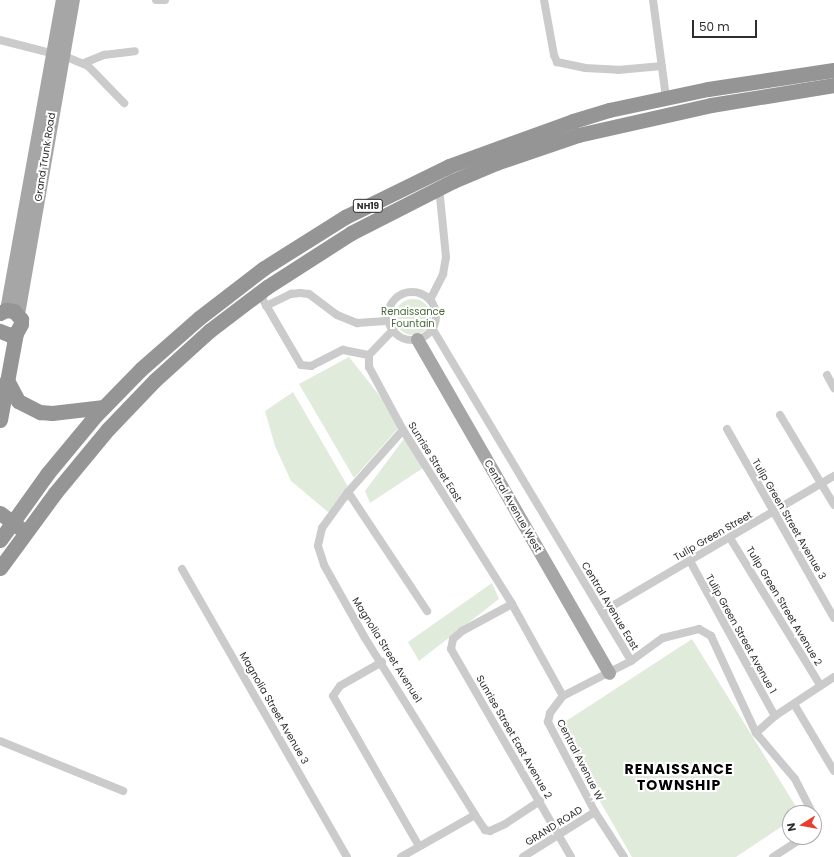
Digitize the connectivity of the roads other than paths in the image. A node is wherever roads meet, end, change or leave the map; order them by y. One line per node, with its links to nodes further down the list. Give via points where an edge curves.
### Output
1 (62, 0): 9 (main road, Grand Trunk Road)
2 (73, 0): 9 (main road, Grand Trunk Road)
3 (156, 0): 4 (street)
4 (165, 0)
5 (544, 0): 11 (street, via 554,55 558,62 585,68 618,70)
6 (653, 0): 11 (street)
7 (0, 40): 9 (street)
8 (136, 51): 10 (street, via 104,55)
9 (56, 54): 10 (street); 19 (main road, Grand Trunk Road)
10 (84, 64): 15 (street)
11 (662, 66): 14 (street)
12 (834, 70): 14 (highway, NH19)
13 (834, 85): 16 (highway, NH19, via 712,105 606,128 503,160)
14 (666, 98): 30 (highway, NH19, via 609,110 490,148 345,217 264,268 199,318 141,369)
15 (124, 103)
16 (439, 187): 17 (highway, NH19, via 351,233); 18 (street, via 446,257 442,274)
17 (262, 300): 20 (street, via 291,294 309,294 338,315 357,323); 26 (street, via 302,366 311,366 343,350); 43 (highway, NH19, via 210,331 150,386 108,429)
18 (430, 300): 20 (street, via 416,292 398,296 392,303); 21 (street, via 435,310)
19 (5, 312): 24 (highway, via 21,324)
20 (389, 321): 22 (street)
21 (432, 328): 25 (street); 50 (street, Central Avenue East)
22 (393, 330): 25 (street, via 399,336); 26 (street)
23 (0, 331): 24 (highway, via 10,335)
24 (16, 333): 28 (highway)
25 (418, 339): 54 (main road, Central Avenue West)
26 (370, 356): 34 (street, Sunrise Street East, via 369,367)
27 (826, 374): 29 (street)
28 (7, 380): 30 (highway, via 18,401 40,412); 32 (highway)
29 (834, 388)
30 (104, 407): 38 (highway, NH19)
31 (780, 415): 36 (street)
32 (0, 420)
33 (727, 429): 41 (street, Tulip Green Street Avenue 3)
34 (403, 430): 37 (street, Magnolia Street Avenue1); 48 (street, Sunrise Street East)
35 (834, 476): 36 (street, Tulip Green Street)
36 (821, 484): 40 (street); 41 (street, Tulip Green Street)
37 (348, 492): 49 (street); 53 (street, Magnolia Street Avenue1, via 322,528 318,546 324,564 365,638)
38 (25, 502): 39 (highway); 42 (highway, NH19)
39 (0, 505)
40 (834, 505)
41 (774, 512): 44 (street, Tulip Green Street); 51 (street, Tulip Green Street Avenue 3)
42 (4, 526): 43 (highway)
43 (23, 535): 46 (highway, NH19)
44 (730, 538): 45 (street, Tulip Green Street); 56 (street, Tulip Green Street Avenue 2)
45 (690, 561): 50 (street, Tulip Green Street); 59 (street, Tulip Green Street Avenue 1)
46 (0, 568)
47 (182, 569): 71 (street, Magnolia Street Avenue 3)
48 (512, 604): 57 (street, Sunrise Street East); 64 (street, Sunrise Street East Avenue 2, via 462,631 453,639 451,649)
49 (427, 611)
50 (602, 612): 52 (street, Central Avenue East)
51 (834, 618)
52 (631, 661): 54 (street, Central Avenue W); 60 (street, Central Avenue East, via 663,638 699,629 704,631 711,636)
53 (382, 662): 67 (street, Magnolia Street Avenue1); 70 (street, via 340,686 334,696)
54 (609, 673): 57 (street, Central Avenue W)
55 (834, 677): 56 (street)
56 (820, 686): 58 (street)
57 (563, 696): 66 (street, Central Avenue W, via 550,713 549,727)
58 (794, 704): 59 (street); 62 (street)
59 (775, 716): 60 (street)
60 (756, 733): 65 (street, Central Avenue East, via 795,779)
61 (0, 741): 63 (street)
62 (834, 771)
63 (123, 791)
64 (540, 801): 67 (street, Magnolia Street Avenue1, via 490,831 485,830); 68 (street, Sunrise Street East Avenue 2)
65 (808, 805)
66 (596, 812): 68 (street, GRAND ROAD); 75 (street, Central Avenue W)
67 (476, 815): 70 (street)
68 (559, 836): 73 (street, GRAND ROAD); 74 (street, Sunrise Street East Avenue 2)
69 (792, 845): 76 (street)
70 (419, 846): 72 (street)
71 (347, 857)
72 (401, 857)
73 (523, 857)
74 (571, 857)
75 (624, 857)
76 (773, 857)

